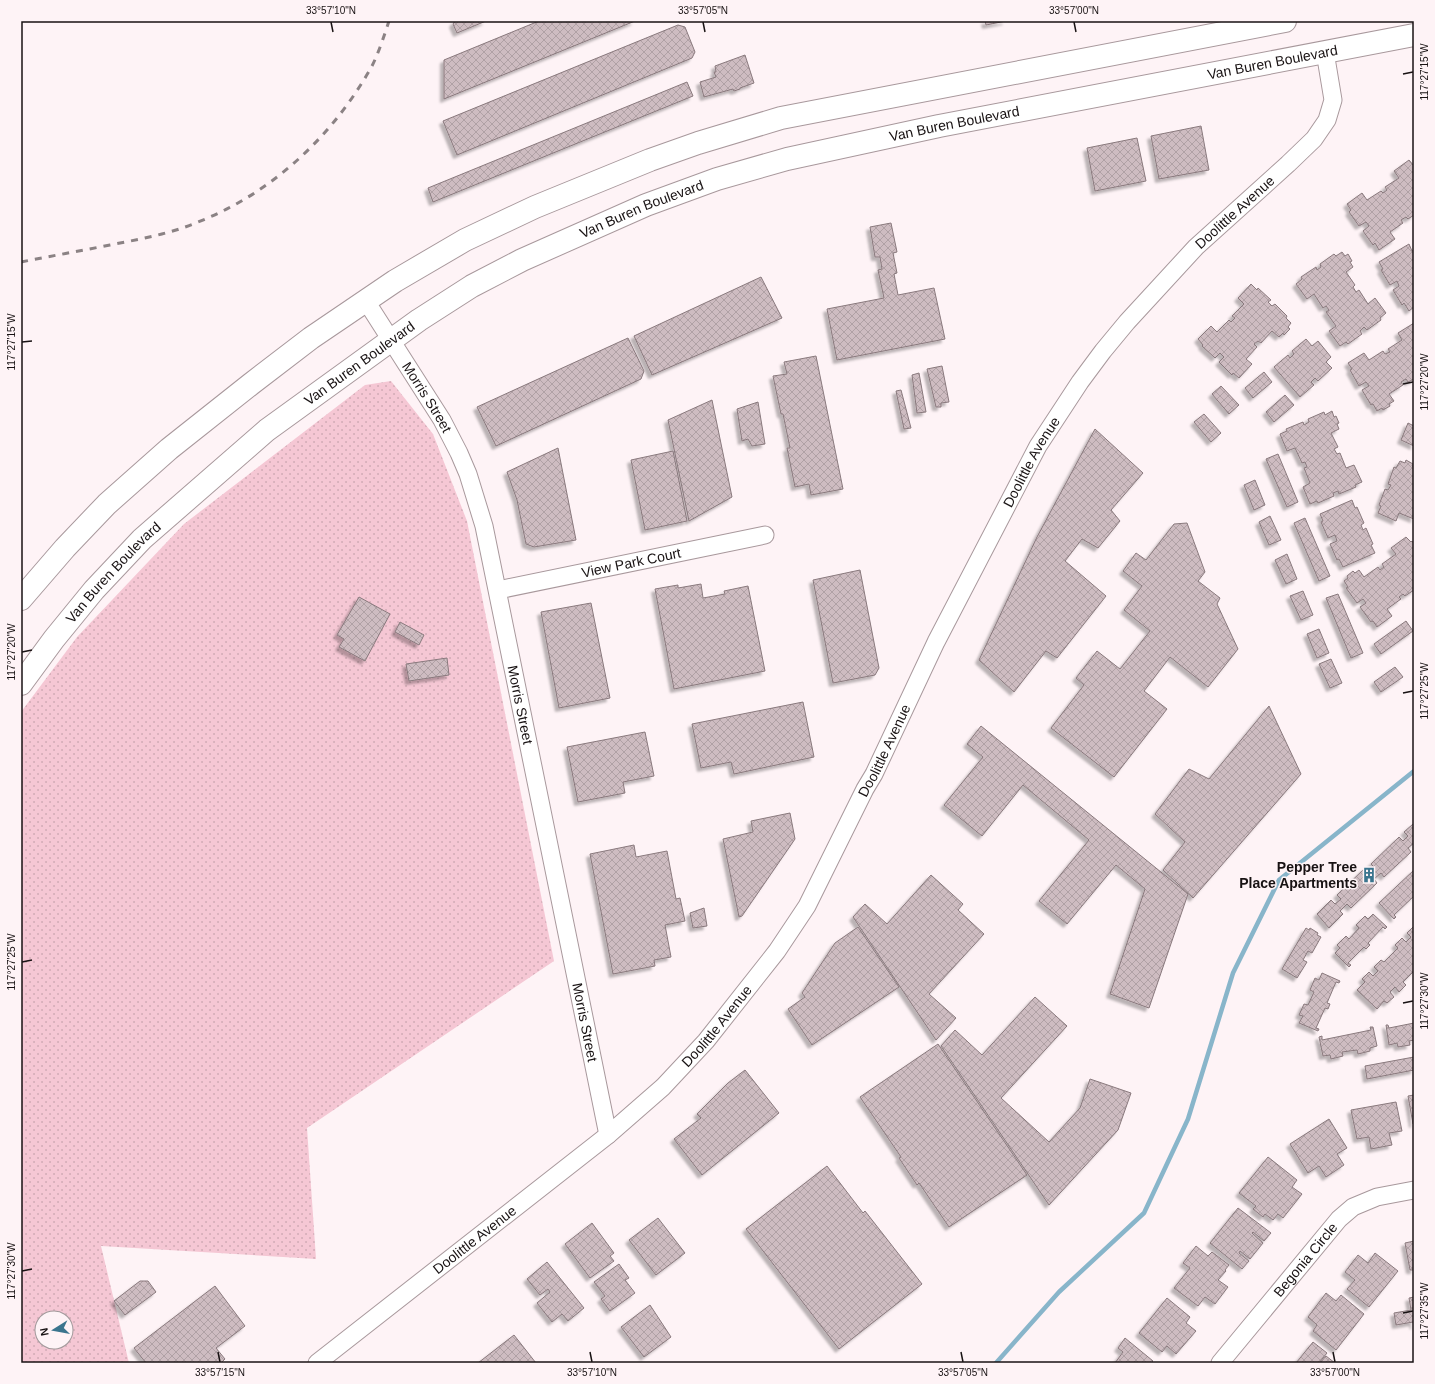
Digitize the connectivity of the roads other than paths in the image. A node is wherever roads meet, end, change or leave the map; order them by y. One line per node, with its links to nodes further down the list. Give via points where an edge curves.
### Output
1 (1285, 21): 4 (main road, via 787,116 758,124 650,160 535,207 464,240)
2 (1414, 35): 3 (main road, Van Buren Boulevard)
3 (1325, 52): 5 (main road, Van Buren Boulevard, via 939,126 787,159 718,180 646,205 522,260 472,286); 10 (street, Doolittle Avenue, via 1333,100 1327,120 1314,138 1191,253 1127,322 1080,382 1038,446 936,642 874,774 807,906 777,951 706,1040 663,1087)
4 (366, 301): 5 (street, Morris Street); 8 (main road, via 305,343 169,449 107,504)
5 (391, 339): 7 (street, Morris Street, via 442,420 468,474 484,526); 9 (main road, Van Buren Boulevard, via 267,430 142,539 94,590)
6 (765, 535): 7 (street, View Park Court)
7 (498, 590): 10 (street, Morris Street)
8 (21, 599)
9 (21, 684)
10 (608, 1135): 12 (street, Doolittle Avenue)
11 (1414, 1190): 13 (street, Begonia Circle, via 1377,1198 1353,1207 1339,1219)
12 (317, 1363)
13 (1220, 1363)

